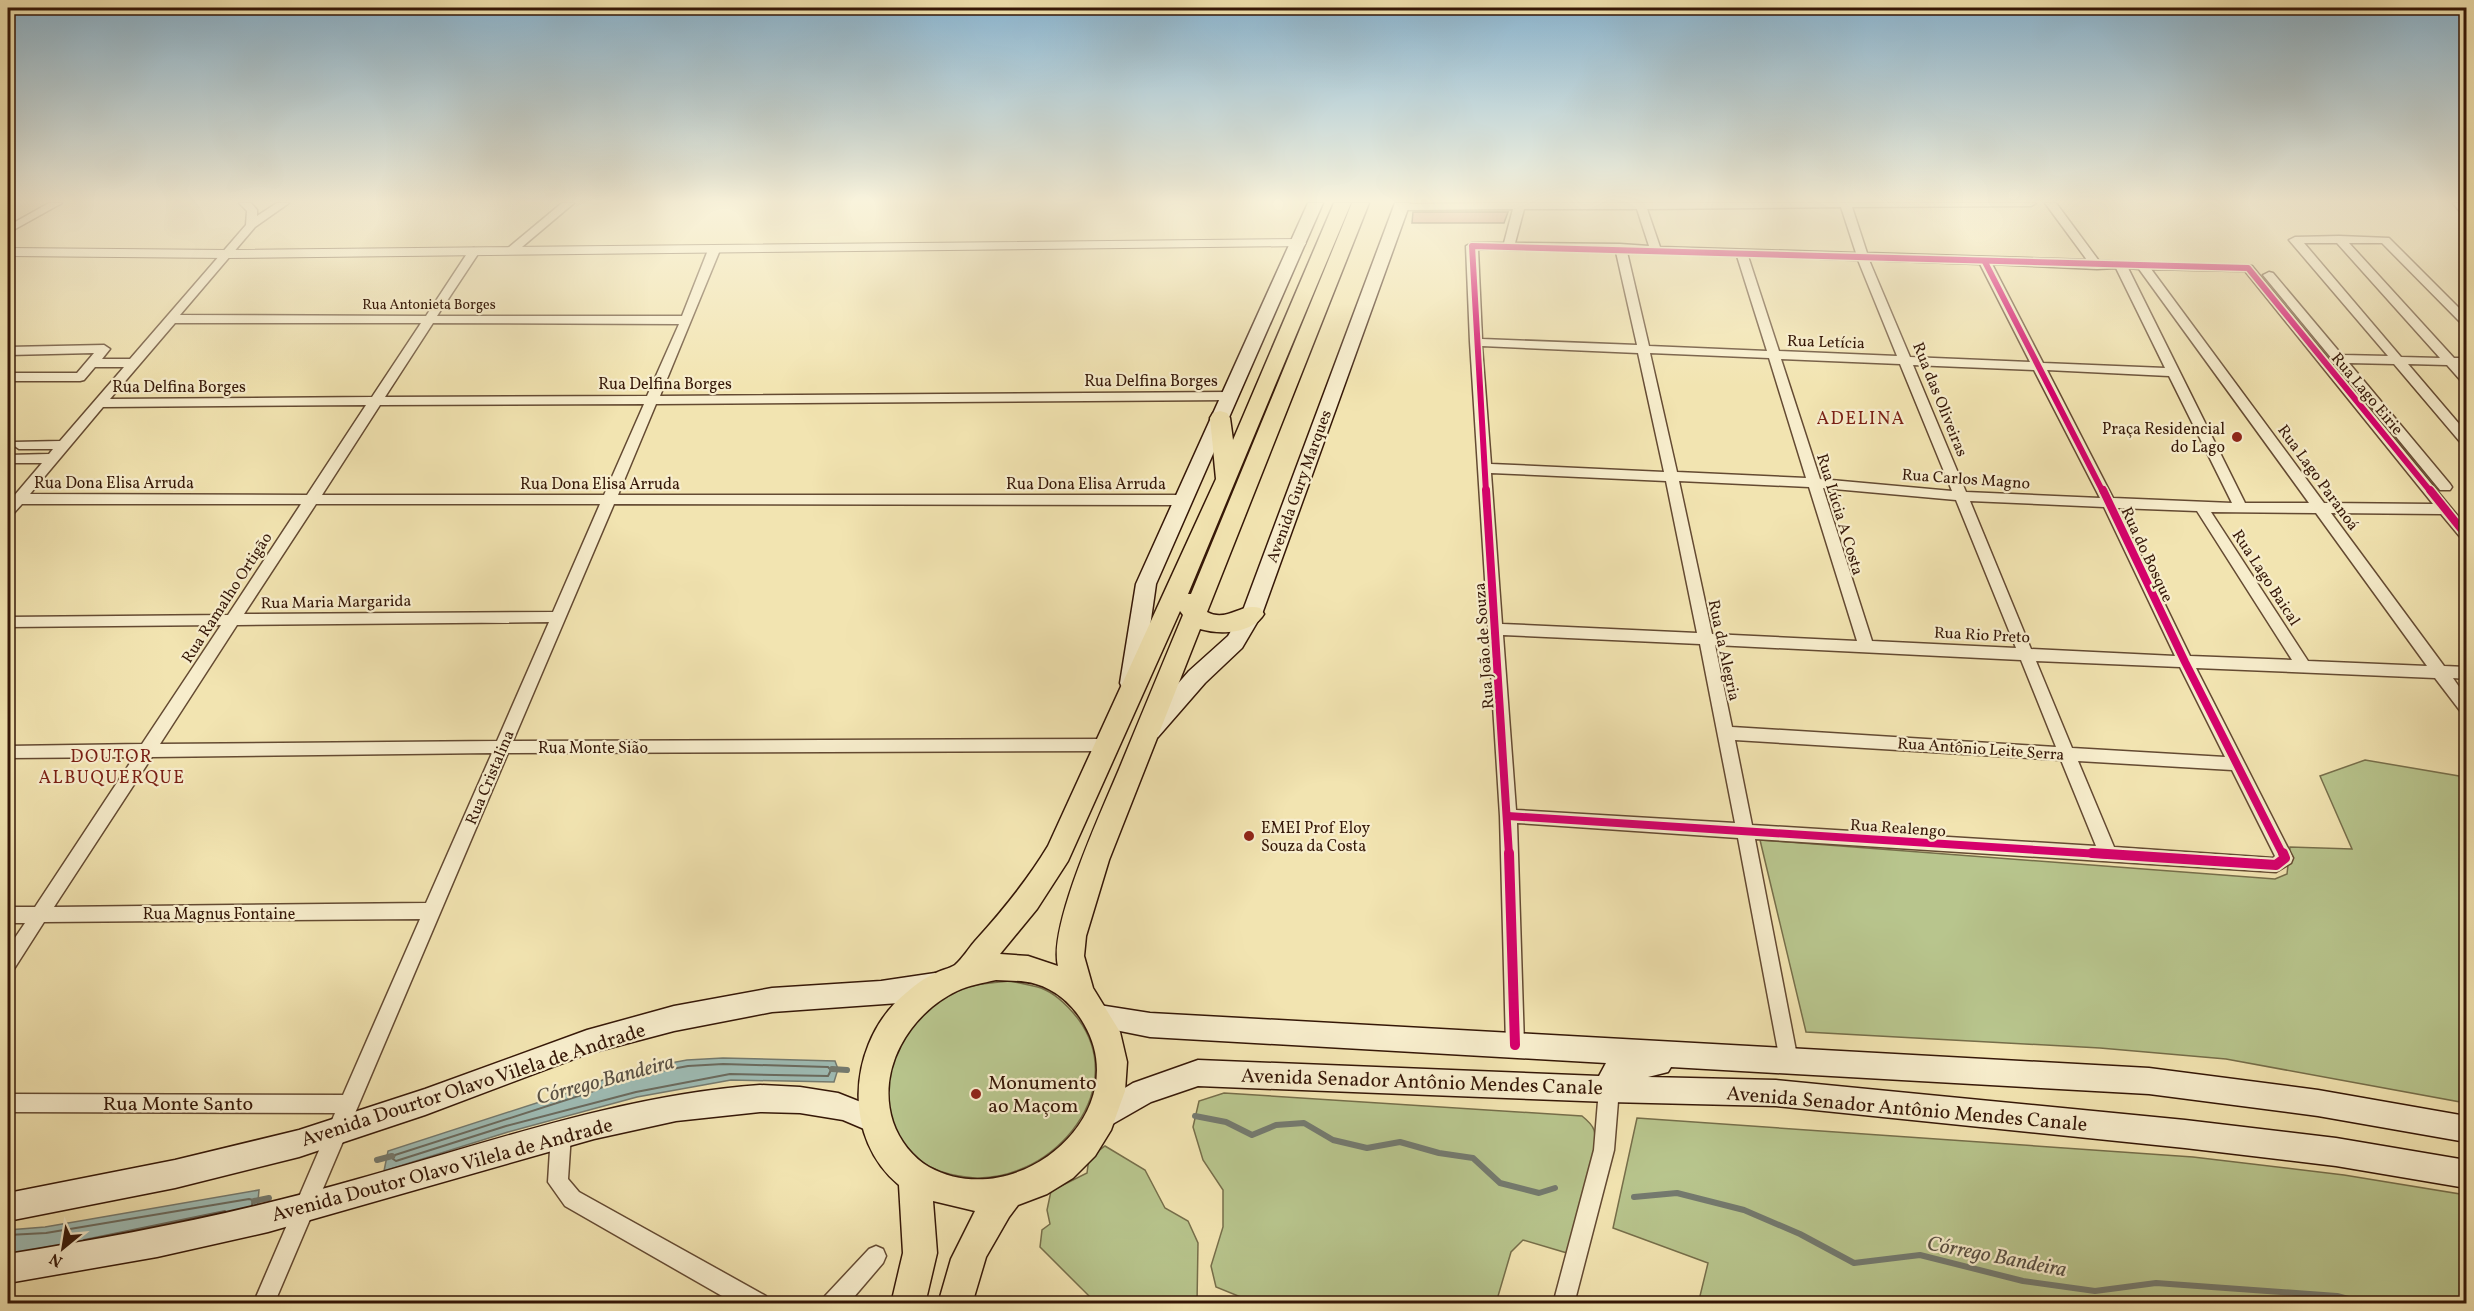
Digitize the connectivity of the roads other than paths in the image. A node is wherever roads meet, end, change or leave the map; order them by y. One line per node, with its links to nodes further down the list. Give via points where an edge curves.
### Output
1 (218, 264): 21 (street)
2 (465, 264): 22 (street, Rua Ramalho Ortigão)
3 (708, 264): 23 (street, Rua Cristalina)
4 (1289, 264): 40 (main road)
5 (1317, 264): 52 (main road)
6 (1336, 264): 69 (main road, Avenida Gury Marques)
7 (1380, 264): 68 (main road, Avenida Gury Marques)
8 (1473, 264): 25 (street, Rua João de Souza)
9 (1624, 264): 26 (street, Rua da Alegria)
10 (1746, 264): 28 (street, Rua Lúcia A Costa)
11 (1866, 264): 33 (street, Rua das Oliveiras)
12 (1986, 264): 36 (street, Rua do Bosque)
13 (2046, 264): 17 (street)
14 (2316, 264): 32 (street)
15 (2361, 264): 34 (street)
16 (2409, 264): 24 (street)
17 (2097, 266): 18 (street)
18 (2121, 266): 19 (street); 37 (street, Rua Lago Baical)
19 (2143, 266): 63 (street, Rua Lago Paranoá); 64 (street, Rua Lago Eirie, via 2248,268)
20 (2269, 275): 31 (street)
21 (172, 319): 22 (street, Rua Antonieta Borges); 30 (street)
22 (429, 320): 23 (street, Rua Antonieta Borges); 42 (street, Rua Ramalho Ortigão)
23 (686, 320): 41 (street, Rua Cristalina)
24 (2466, 321)
25 (1476, 342): 26 (street, Rua Letícia); 50 (street, Rua João de Souza)
26 (1643, 350): 28 (street, Rua Letícia); 51 (street, Rua da Alegria)
27 (8, 351): 29 (street, via 104,350)
28 (1774, 355): 33 (street, Rua Letícia); 53 (street, Rua Lúcia A Costa)
29 (96, 359): 30 (street); 38 (street, via 81,377)
30 (138, 359): 43 (street)
31 (2339, 359): 32 (street); 54 (street)
32 (2397, 360): 34 (street); 45 (street)
33 (1906, 361): 36 (street, Rua Letícia); 55 (street, Rua das Oliveiras)
34 (2451, 362): 35 (street); 39 (street)
35 (2466, 362)
36 (2038, 367): 37 (street, Rua Letícia); 60 (street, Rua do Bosque)
37 (2174, 372): 61 (street, Rua Lago Baical)
38 (8, 377)
39 (2466, 379)
40 (1230, 396): 41 (street, Rua Delfina Borges); 44 (main road)
41 (651, 400): 42 (street, Rua Delfina Borges); 58 (street, Rua Cristalina)
42 (376, 401): 43 (street, Rua Delfina Borges); 57 (street, Rua Ramalho Ortigão)
43 (100, 403): 47 (street)
44 (1220, 418): 52 (main road); 59 (main road)
45 (2466, 440)
46 (13, 442): 47 (street); 48 (street)
47 (64, 445): 49 (street)
48 (8, 459): 49 (street)
49 (53, 459): 56 (street)
50 (1484, 468): 51 (street, Rua Carlos Magno); 73 (street, Rua João de Souza)
51 (1670, 477): 53 (street, Rua Carlos Magno); 74 (street, Rua da Alegria)
52 (1226, 478): 67 (main road)
53 (1815, 483): 55 (street, Rua Carlos Magno); 75 (street, Rua Lúcia A Costa)
54 (2445, 487)
55 (1961, 496): 60 (street, Rua Carlos Magno); 76 (street, Rua das Oliveiras)
56 (18, 499): 57 (street, Rua Dona Elisa Arruda); 65 (street)
57 (311, 499): 58 (street, Rua Dona Elisa Arruda); 71 (street, Rua Ramalho Ortigão)
58 (608, 500): 59 (street, Rua Dona Elisa Arruda); 70 (street, Rua Cristalina)
59 (1183, 500): 81 (main road, via 1146,584)
60 (2109, 503): 62 (street, Rua Carlos Magno); 77 (street, Rua do Bosque)
61 (2240, 506): 62 (street, Rua Carlos Magno); 63 (street, Rua Carlos Magno)
62 (2201, 507): 78 (street, Rua Lago Baical)
63 (2321, 507): 64 (street, Rua Carlos Magno); 79 (street, Rua Lago Paranoá)
64 (2446, 509): 66 (street, Rua Lago Eirie)
65 (8, 511)
66 (2466, 535)
67 (1200, 542): 69 (main road, via 1186,596); 81 (main road)
68 (1252, 614): 69 (main road, via 1227,625); 84 (main road, Avenida Gury Marques, via 1235,642 1197,677)
69 (1194, 616): 84 (main road, Avenida Gury Marques)
70 (558, 617): 71 (street, Rua Maria Margarida); 86 (street, Rua Cristalina)
71 (232, 620): 72 (street, Rua Maria Margarida); 87 (street, Rua Ramalho Ortigão)
72 (8, 622)
73 (1495, 629): 74 (street, Rua Rio Preto); 91 (street, Rua João de Souza)
74 (1705, 639): 75 (street, Rua Rio Preto); 83 (street, Rua da Alegria)
75 (1866, 647): 76 (street, Rua Rio Preto)
76 (2026, 654): 77 (street, Rua Rio Preto); 89 (street, Rua das Oliveiras)
77 (2185, 662): 78 (street, Rua Rio Preto); 90 (street, Rua do Bosque)
78 (2304, 667): 79 (street, Rua Rio Preto)
79 (2440, 672): 80 (street, Rua Rio Preto); 82 (street, Rua Lago Paranoá)
80 (2466, 673)
81 (1128, 699): 85 (main road)
82 (2466, 708)
83 (1725, 733): 89 (street, Rua Antônio Leite Serra); 92 (street, Rua da Alegria)
84 (1144, 738): 100 (main road, Avenida Gury Marques, via 1095,860 1072,936 1070,958)
85 (1106, 745): 86 (street, Rua Monte Sião); 99 (main road, via 1049,869)
86 (501, 747): 87 (street, Rua Monte Sião); 95 (street, Rua Cristalina)
87 (147, 751): 88 (street, Rua Monte Sião); 96 (street, Rua Ramalho Ortigão)
88 (8, 752)
89 (2066, 754): 90 (street, Rua Antônio Leite Serra); 93 (street, Rua das Oliveiras)
90 (2238, 764): 94 (street, Rua do Bosque)
91 (1508, 816): 92 (street, Rua Realengo); 101 (street, Rua João de Souza)
92 (1745, 831): 93 (street, Rua Realengo); 103 (street, Rua da Alegria)
93 (2108, 854): 94 (street, Rua Realengo, via 2276,864)
94 (2285, 858)
95 (431, 911): 96 (street, Rua Magnus Fontaine); 107 (street, Rua Cristalina)
96 (39, 914): 97 (street, Rua Magnus Fontaine); 98 (street, Rua Ramalho Ortigão)
97 (8, 915)
98 (8, 963)
99 (953, 979): 100 (main road, via 996,967 1027,969 1056,978); 109 (main road, Avenida Gury Marques, via 908,1009 884,1042 873,1082); 111 (main road, Avenida Dourtor Olavo Vilela de Andrade, via 903,993 792,998 737,1006 633,1029)
100 (1090, 1006): 101 (main road, Avenida Senador Antônio Mendes Canale, via 1150,1025); 108 (main road, Avenida Gury Marques, via 1109,1040 1113,1065 1111,1091)
101 (1515, 1045): 102 (main road, Avenida Senador Antônio Mendes Canale)
102 (1688, 1056): 103 (main road, Avenida Senador Antônio Mendes Canale); 104 (main road, via 1618,1068)
103 (1789, 1061): 105 (main road, via 1791,1086); 110 (main road, Avenida Senador Antônio Mendes Canale, via 2149,1081 2318,1103)
104 (1609, 1089): 105 (main road, Avenida Senador Antônio Mendes Canale); 108 (main road, Avenida Senador Antônio Mendes Canale, via 1198,1073 1143,1092); 125 (street, via 1604,1150)
105 (1776, 1093): 113 (main road, Avenida Senador Antônio Mendes Canale, via 2290,1146)
106 (8, 1103): 107 (street, Rua Monte Santo)
107 (348, 1104): 111 (street, Rua Cristalina)
108 (1102, 1117): 115 (main road, Avenida Gury Marques, via 1090,1138 1053,1173)
109 (876, 1121): 112 (main road, Avenida Doutor Olavo Vilela de Andrade, via 839,1106 763,1099 659,1110); 114 (main road, Avenida Gury Marques, via 890,1153)
110 (2466, 1129)
111 (336, 1132): 116 (main road, Avenida Dourtor Olavo Vilela de Andrade, via 236,1159); 117 (street, Rua Cristalina)
112 (561, 1134): 117 (main road, Avenida Doutor Olavo Vilela de Andrade); 121 (street, via 558,1182 572,1199)
113 (2466, 1174)
114 (915, 1177): 115 (main road, Avenida Gury Marques, via 943,1190 976,1196); 123 (main road, via 920,1253)
115 (1007, 1193): 124 (main road, via 967,1260)
116 (8, 1207)
117 (303, 1208): 119 (main road, Avenida Doutor Olavo Vilela de Andrade, via 214,1230); 120 (street, Rua Cristalina)
118 (876, 1256): 122 (street)
119 (8, 1269)
120 (263, 1304)
121 (758, 1304)
122 (833, 1304)
123 (908, 1304)
124 (955, 1304)
125 (1563, 1304)

